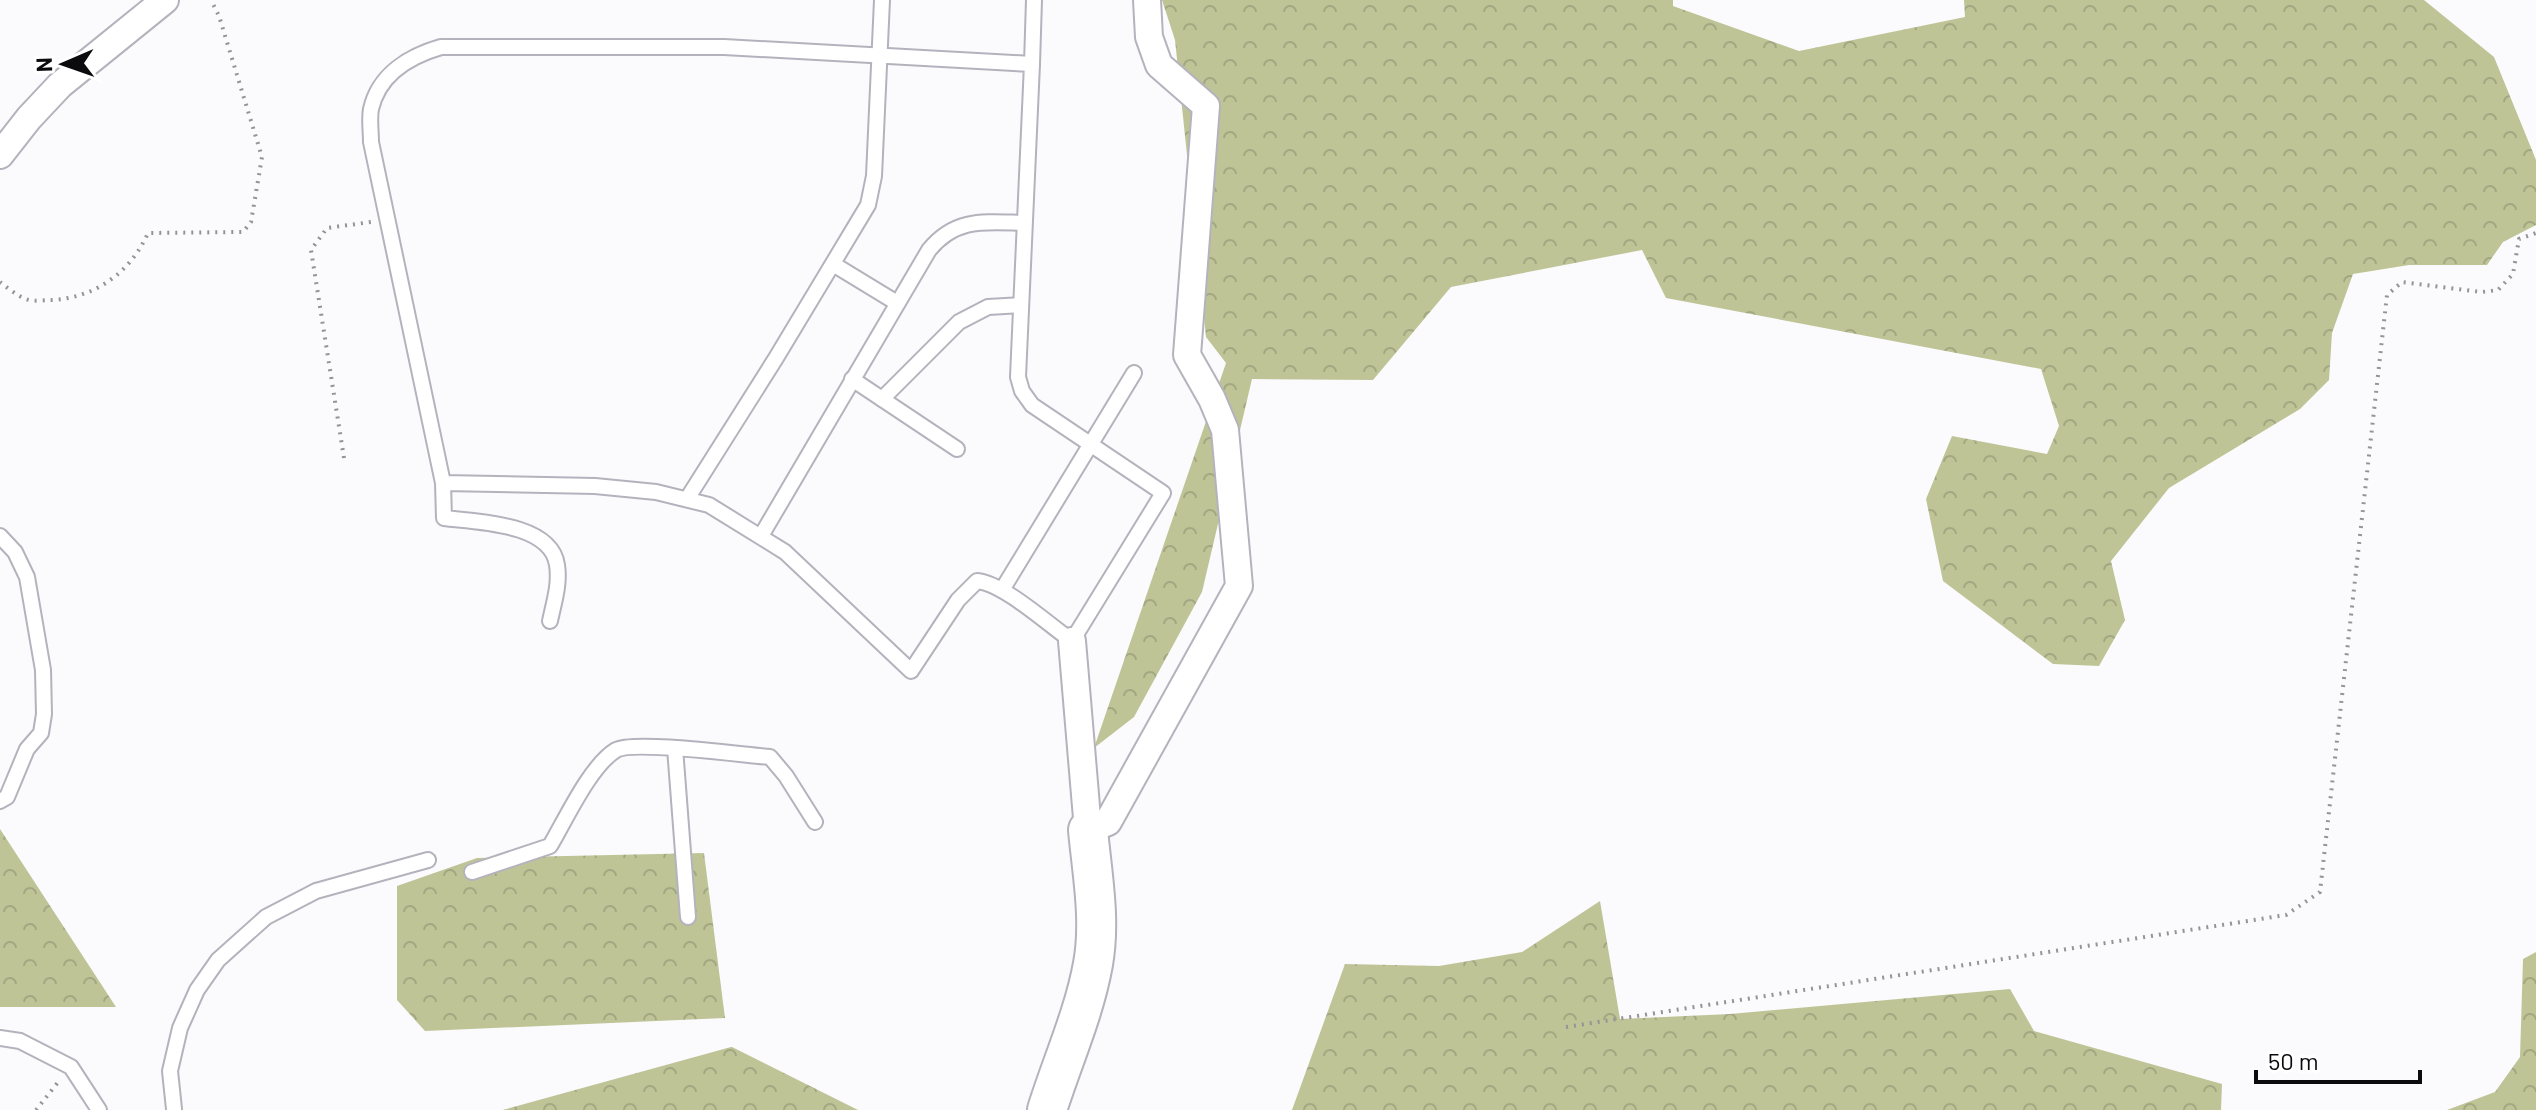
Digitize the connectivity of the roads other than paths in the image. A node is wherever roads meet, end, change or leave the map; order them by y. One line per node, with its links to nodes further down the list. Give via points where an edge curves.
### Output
1 (165, 0): 7 (street, via 60,85)
2 (882, 0): 5 (lane)
3 (1034, 0): 6 (lane)
4 (1147, 0): 27 (street, via 1149,37 1159,65 1206,106 1187,355 1225,430 1239,586 1108,822)
5 (879, 55): 6 (lane); 9 (lane, via 868,205); 17 (lane, via 724,47 441,47 418,53 397,68 382,84 371,109 371,142)
6 (1032, 64): 8 (lane)
7 (0, 155)
8 (1024, 223): 10 (lane, via 976,221 940,236); 11 (lane)
9 (833, 264): 10 (lane); 18 (lane)
10 (897, 303): 13 (lane)
11 (1021, 305): 14 (lane, via 988,307 959,322); 15 (lane, via 1022,391 1032,405)
12 (1134, 373): 15 (lane)
13 (852, 379): 14 (lane); 20 (lane)
14 (882, 399): 16 (lane)
15 (1090, 445): 21 (lane); 23 (lane, via 1163,493)
16 (957, 449)
17 (443, 483): 18 (lane, via 595,486); 22 (lane, via 444,518 503,525 543,539 557,562 558,589)
18 (687, 499): 20 (lane, via 709,505)
19 (0, 536): 25 (lane, via 27,577 43,670 44,714 41,733)
20 (761, 536): 21 (lane, via 785,552 911,671 970,585 988,581)
21 (1002, 590): 23 (lane)
22 (550, 621)
23 (1072, 641): 27 (street)
24 (675, 748): 26 (lane, via 770,757); 29 (lane, via 616,750 591,775 550,846); 30 (lane)
25 (0, 801)
26 (815, 822)
27 (1088, 830): 35 (street, via 1094,962)
28 (428, 860): 34 (lane, via 316,891 266,917 218,960 180,1028 170,1071)
29 (472, 872)
30 (688, 917)
31 (0, 1038): 32 (lane, via 20,1041 71,1067)
32 (99, 1110)
33 (167, 1110): 34 (lane)
34 (175, 1110)
35 (1047, 1110)

